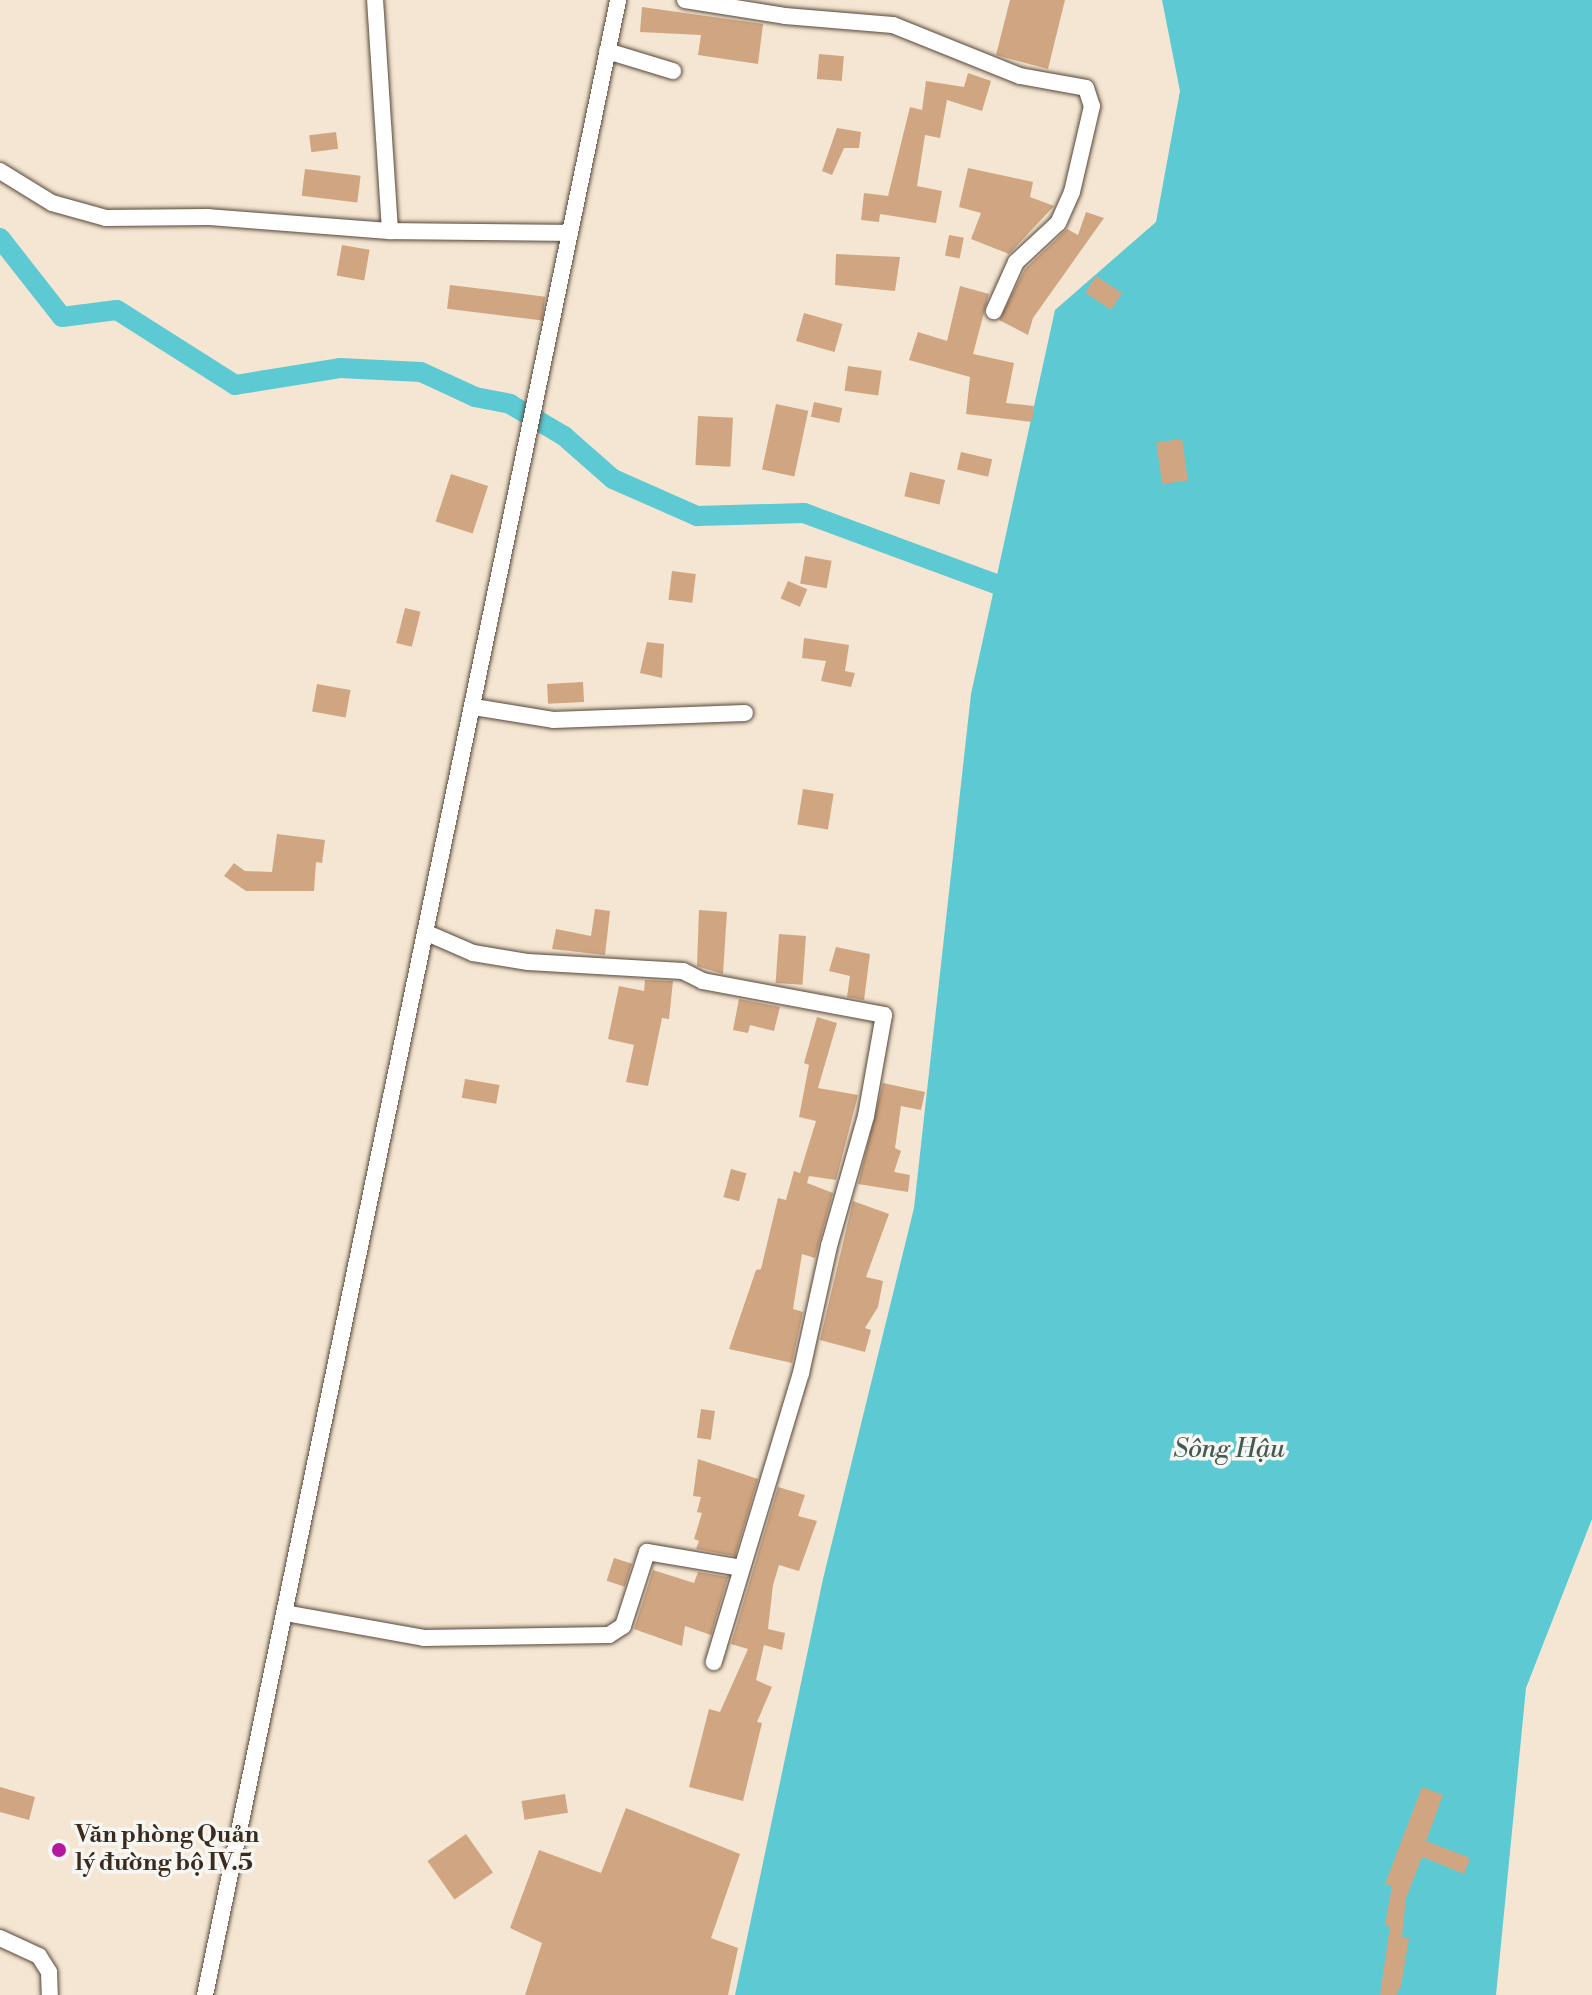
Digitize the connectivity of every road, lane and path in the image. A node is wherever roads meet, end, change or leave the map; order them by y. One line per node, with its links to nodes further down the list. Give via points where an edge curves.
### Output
1 (375, 0): 7 (street)
2 (618, 0): 4 (street)
3 (685, 0): 9 (street, via 785,16 879,22 1020,76 1086,88 1092,106 1072,192 1058,223 1016,262)
4 (607, 51): 5 (street); 8 (street)
5 (673, 71)
6 (0, 171): 7 (street, via 52,203 106,218 208,217)
7 (390, 231): 8 (street)
8 (570, 233): 10 (street)
9 (994, 311)
10 (474, 707): 11 (street, via 553,720); 12 (street)
11 (745, 713)
12 (427, 933): 13 (street, via 473,953 528,962 683,971 703,981 884,1015 866,1116 801,1373); 14 (street)
13 (742, 1568): 14 (street, via 647,1552 623,1626 609,1635 424,1638); 15 (street)
14 (285, 1613): 18 (street)
15 (714, 1662)
16 (0, 1938): 17 (street, via 39,1956 49,1972)
17 (50, 1995)
18 (205, 1995)

